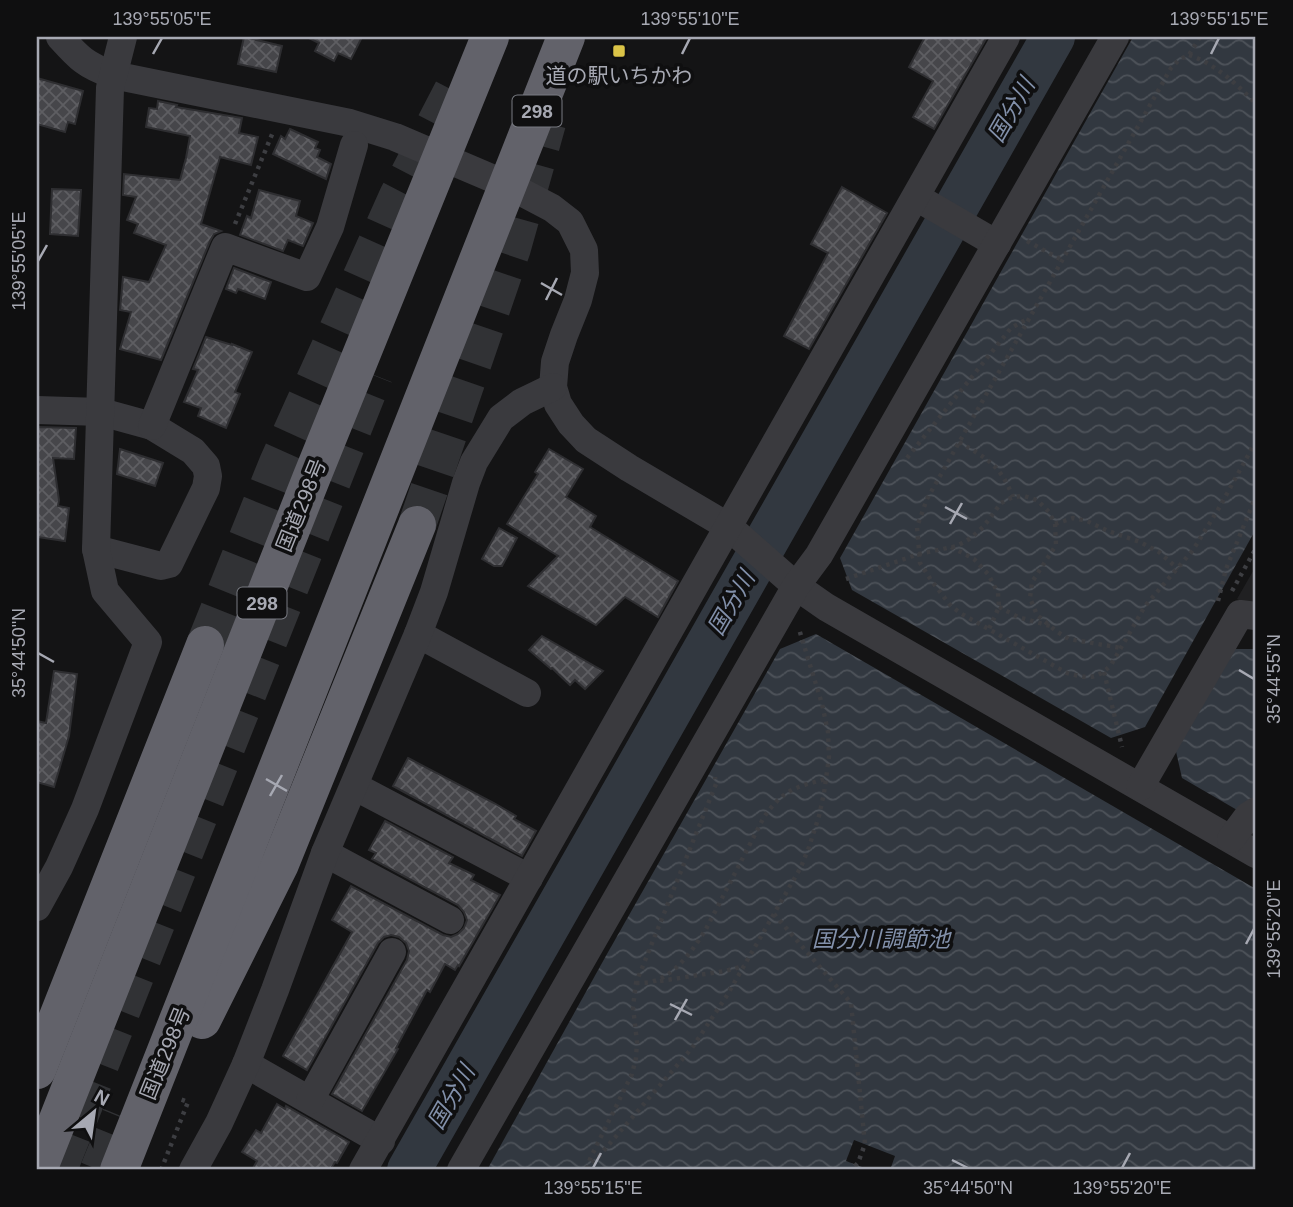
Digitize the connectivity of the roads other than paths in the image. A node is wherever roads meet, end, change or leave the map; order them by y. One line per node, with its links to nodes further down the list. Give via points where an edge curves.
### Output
1 (60, 37): 7 (street, via 78,57)
2 (123, 37): 7 (street)
3 (491, 37): 9 (highway, 国道298号 / 298)
4 (566, 37): 10 (highway, 国道298号 / 298)
5 (1006, 37): 11 (street)
6 (1115, 37): 12 (street)
7 (113, 75): 9 (street, via 350,123); 15 (street)
8 (354, 145): 16 (street, via 330,227 307,277 225,247)
9 (442, 156): 10 (street); 39 (highway, 国道298号 / 298)
10 (508, 186): 13 (street, via 570,222 584,250 585,273 555,362); 40 (highway, 国道298号 / 298)
11 (920, 199): 12 (street); 18 (street)
12 (997, 237): 20 (street, via 819,555)
13 (553, 387): 18 (street, via 558,404 586,440); 22 (street, via 501,418 474,462)
14 (37, 410): 15 (street)
15 (101, 412): 16 (street); 19 (street)
16 (152, 426): 19 (street, via 193,451 206,466 206,488 169,564 161,566)
17 (417, 525): 40 (highway, via 280,864 201,1023)
18 (733, 531): 20 (street); 31 (street)
19 (96, 549): 32 (street, via 105,591 148,642 86,809)
20 (788, 579): 26 (street, via 826,607); 43 (street)
21 (1256, 616): 26 (street, via 1240,614)
22 (418, 634): 24 (street); 25 (street)
23 (205, 645): 36 (highway)
24 (527, 693)
25 (354, 786): 29 (street); 31 (street)
26 (1140, 787): 28 (street)
27 (1256, 811): 28 (street)
28 (1231, 839): 30 (street)
29 (325, 853): 33 (street); 35 (street)
30 (1256, 854)
31 (529, 878): 38 (street)
32 (37, 907)
33 (450, 920)
34 (392, 952): 37 (street)
35 (246, 1064): 37 (street); 41 (street)
36 (37, 1070)
37 (310, 1100): 38 (street)
38 (381, 1141): 42 (street)
39 (38, 1170)
40 (119, 1170)
41 (194, 1170)
42 (363, 1170)
43 (461, 1170)

